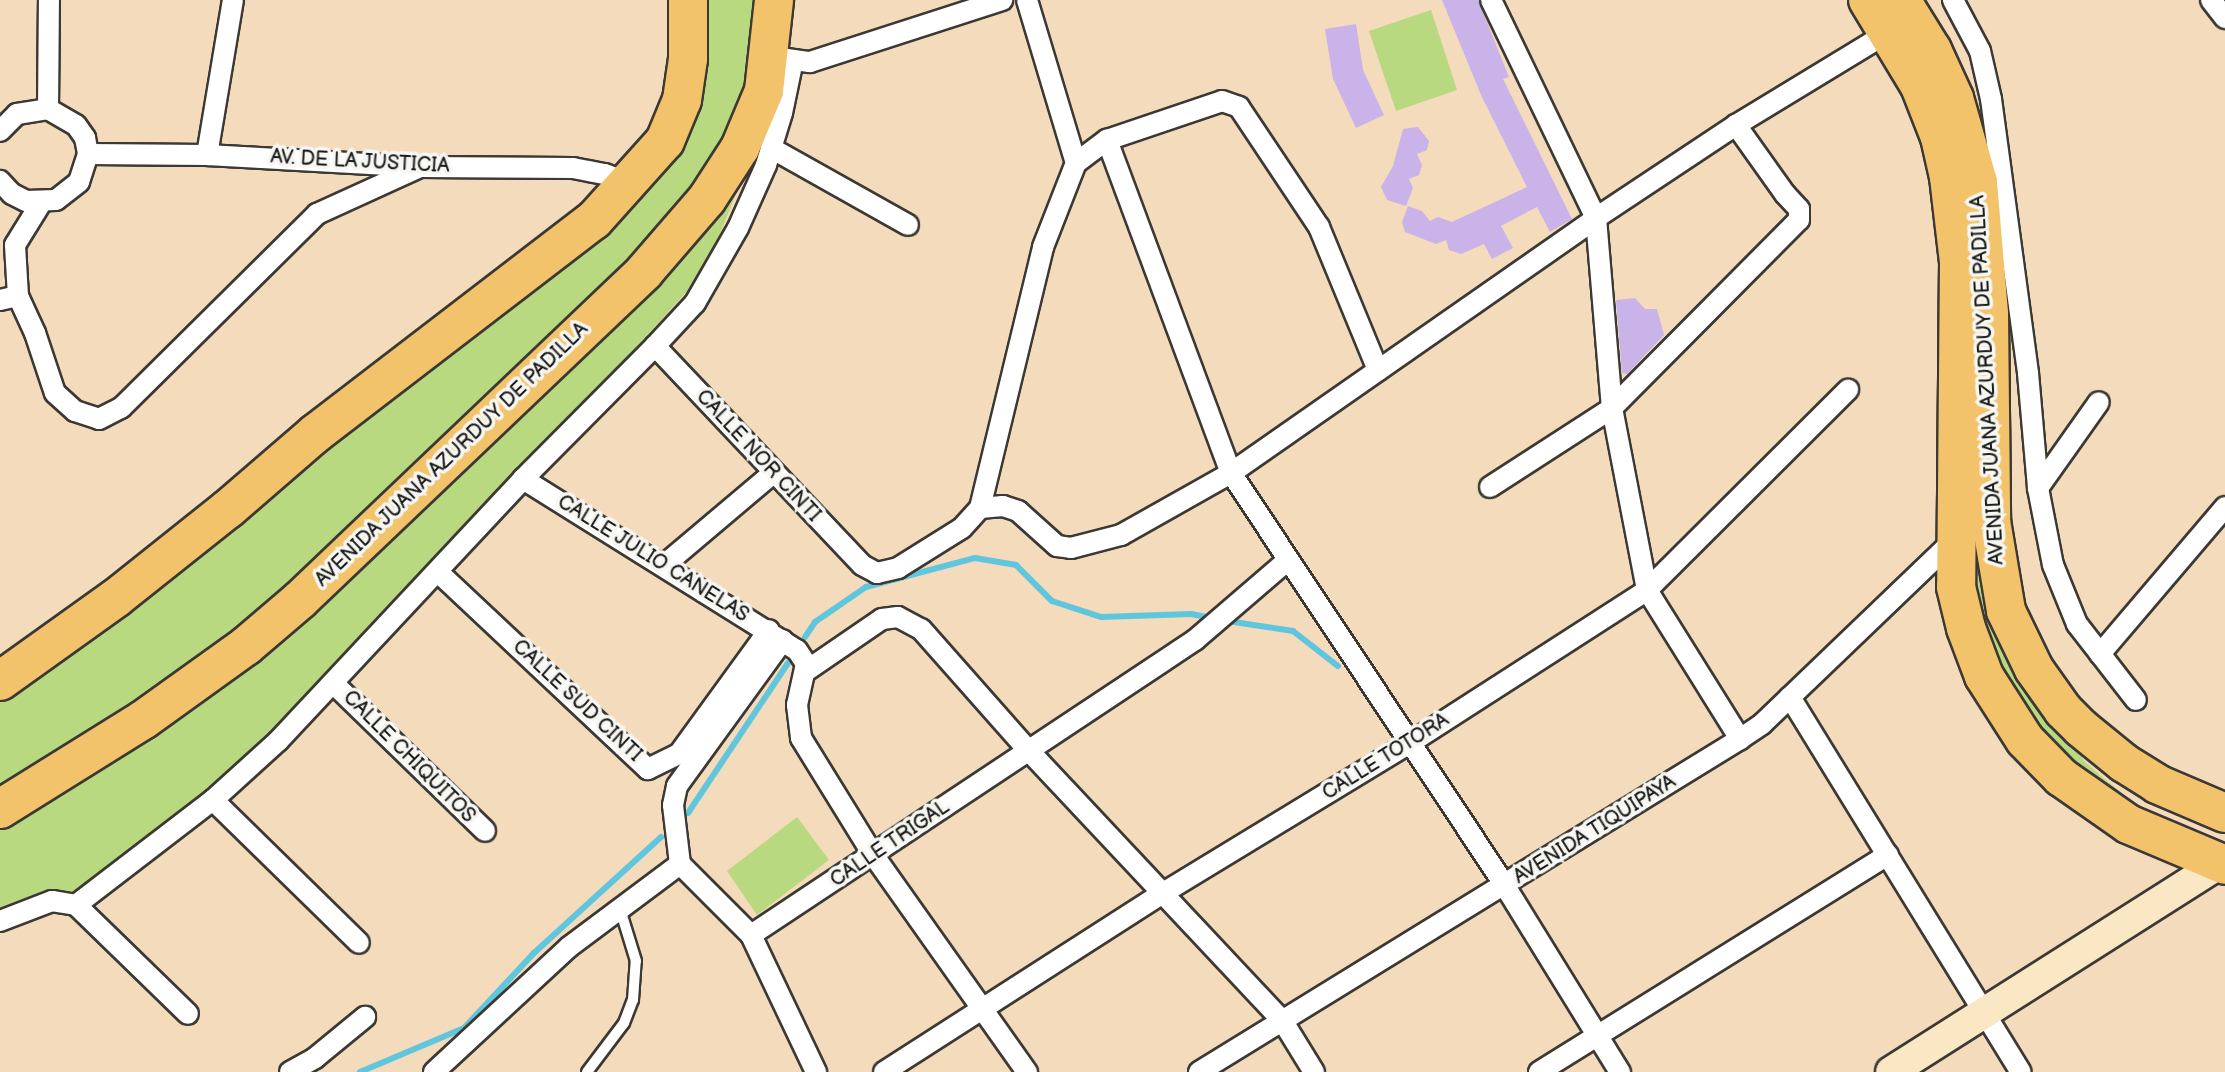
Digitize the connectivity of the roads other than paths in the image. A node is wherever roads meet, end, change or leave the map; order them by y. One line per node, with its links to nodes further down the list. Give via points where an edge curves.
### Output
1 (49, 0): 14 (street)
2 (233, 0): 20 (street)
3 (688, 0): 24 (highway, via 682,100 665,141)
4 (774, 0): 13 (highway, AVENIDA JUANA AZURDUY DE PADILLA)
5 (1002, 0): 13 (street, via 810,62)
6 (1027, 0): 21 (street)
7 (1491, 0): 26 (street)
8 (1868, 0): 11 (highway, AVENIDA JUANA AZURDUY DE PADILLA)
9 (1953, 0): 38 (street, via 1980,51 1991,99)
10 (2211, 0): 12 (street)
11 (1895, 16): 15 (street); 41 (highway, AVENIDA JUANA AZURDUY DE PADILLA, via 1940,137 1957,219); 53 (highway, AVENIDA JUANA AZURDUY DE PADILLA, via 1932,50 1954,98 1978,182 1989,314 1991,521 2006,611 2034,669)
12 (2225, 18)
13 (781, 58): 18 (street); 58 (highway, AVENIDA JUANA AZURDUY DE PADILLA, via 740,148 707,199 644,272 246,646 143,720)
14 (48, 109): 16 (street, via 17,114); 19 (street, via 76,125)
15 (1736, 125): 26 (street); 33 (street, via 1799,209 1799,220)
16 (0, 131)
17 (1107, 140): 21 (street); 30 (street, via 1222,101 1239,107 1319,227); 35 (street)
18 (771, 148): 27 (street); 29 (street, via 738,228 695,303)
19 (88, 154): 20 (street, AV. DE LA JUSTICIA); 25 (street, via 79,182 56,200)
20 (207, 155): 22 (street, AV. DE LA JUSTICIA)
21 (1076, 163): 40 (street, via 1043,247)
22 (420, 167): 24 (street, AV. DE LA JUSTICIA, via 573,168); 28 (street, via 317,214 121,408 99,419 75,411 55,393 35,333)
23 (0, 181): 25 (street, via 12,194)
24 (629, 183): 49 (highway, via 594,220 316,433 116,598)
25 (41, 203): 28 (street, via 15,245)
26 (1596, 218): 30 (street); 33 (street)
27 (908, 225)
28 (9, 298)
29 (655, 346): 34 (street, CALLE NOR CINTI); 36 (street)
30 (1378, 370): 35 (street)
31 (1848, 390): 45 (street, CALLE TOTORA)
32 (2099, 402): 38 (street)
33 (1612, 408): 37 (street); 45 (street)
34 (773, 473): 40 (street, CALLE NOR CINTI, via 862,565 877,573 898,568 962,528); 43 (street)
35 (1231, 473): 40 (street, via 1121,535 1071,548 1057,546 1018,511); 42 (street)
36 (523, 479): 43 (street, CALLE JULIO CANELAS); 44 (street)
37 (1490, 487)
38 (2038, 488): 47 (street, via 2053,565 2077,624)
39 (2225, 507): 47 (street)
40 (980, 508)
41 (1955, 539): 51 (street, AVENIDA TIQUIPAYA); 64 (highway, AVENIDA JUANA AZURDUY DE PADILLA, via 1956,587 1966,628 1984,676 2025,740 2101,807 2167,843)
42 (1288, 560): 55 (street); 56 (street, CALLE TRIGAL, via 1195,640)
43 (663, 566): 46 (street, CALLE JULIO CANELAS)
44 (438, 572): 46 (street, CALLE SUD CINTI, via 648,769 679,754); 50 (street)
45 (1647, 590): 54 (street); 55 (street, CALLE TOTORA)
46 (776, 635): 48 (street, via 797,650); 63 (street, via 677,786 673,805)
47 (2100, 654): 52 (street)
48 (806, 671): 56 (street, via 882,619 898,617 921,629); 62 (street, via 797,705 801,738)
49 (0, 681)
50 (333, 683): 57 (street); 60 (street, CALLE CHIQUITOS)
51 (1790, 697): 54 (street, AVENIDA TIQUIPAYA); 61 (street)
52 (2136, 700)
53 (2081, 728): 59 (highway, AVENIDA JUANA AZURDUY DE PADILLA, via 2157,784); 64 (highway, via 2125,790 2196,830)
54 (1740, 739): 65 (street, AVENIDA TIQUIPAYA)
55 (1410, 743): 65 (street); 66 (street, CALLE TOTORA)
56 (1029, 751): 62 (street, CALLE TRIGAL); 66 (street)
57 (213, 800): 67 (street); 71 (street)
58 (0, 809)
59 (2225, 813)
60 (485, 831)
61 (1888, 855): 74 (street); 77 (street)
62 (874, 856): 70 (street, CALLE TRIGAL); 72 (street)
63 (680, 864): 68 (street); 70 (street)
64 (2223, 864): 74 (street)
65 (1505, 886): 76 (street, AVENIDA TIQUIPAYA); 77 (street)
66 (1163, 893): 72 (street, CALLE TOTORA); 76 (street)
67 (76, 905): 69 (street, via 52,901); 73 (street)
68 (620, 909): 79 (street, via 522,987); 80 (lane, via 636,961 633,1000 624,1023)
69 (0, 921)
70 (751, 935): 81 (street)
71 (359, 943)
72 (981, 1008): 82 (street, CALLE TOTORA); 83 (street)
73 (188, 1014)
74 (1987, 1014): 88 (street); 89 (street)
75 (365, 1017): 78 (street)
76 (1282, 1020): 84 (street, AVENIDA TIQUIPAYA); 85 (street)
77 (1597, 1036): 86 (street); 87 (street)
78 (290, 1072)
79 (434, 1072)
80 (587, 1072)
81 (816, 1072)
82 (884, 1072)
83 (1027, 1072)
84 (1199, 1072)
85 (1314, 1072)
86 (1539, 1072)
87 (1620, 1072)
88 (1891, 1072)
89 (2021, 1072)

